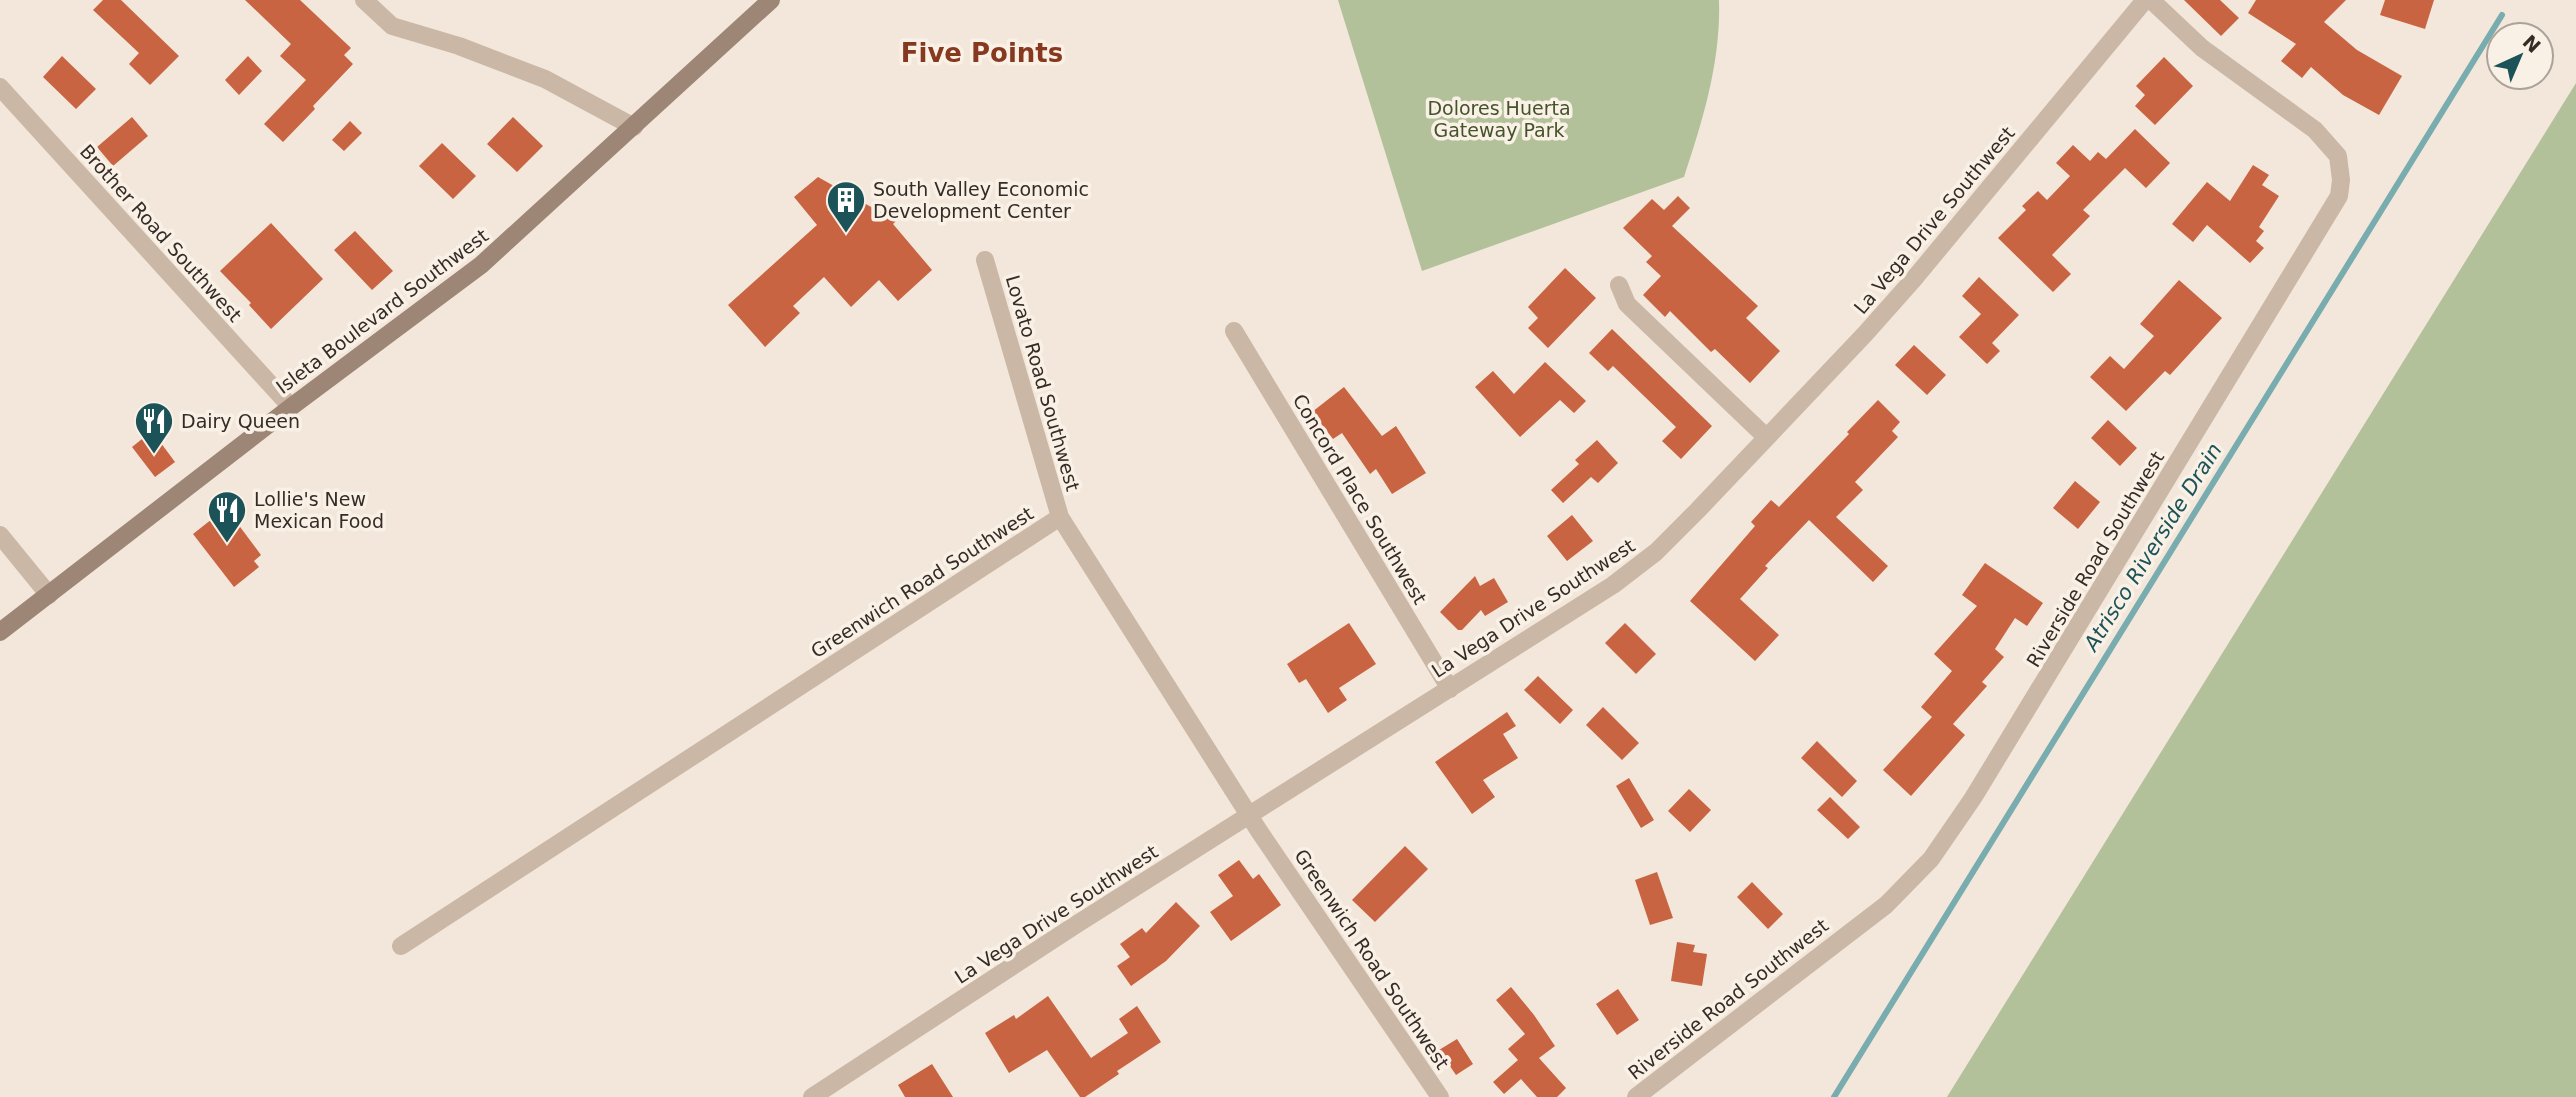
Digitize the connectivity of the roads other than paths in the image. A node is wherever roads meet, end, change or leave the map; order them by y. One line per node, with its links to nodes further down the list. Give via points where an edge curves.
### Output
1 (364, 0): 6 (street, via 392,26 545,79)
2 (771, 0): 6 (main road, Isleta Boulevard Southwest)
3 (2145, 0): 11 (street, La Vega Drive Southwest, via 1913,280)
4 (2151, 0): 21 (street, Riverside Road Southwest, via 2202,48 2315,130 2338,156 2339,195 1973,798 1931,859 1886,905)
5 (0, 87): 10 (street, Brother Road Southwest)
6 (634, 127): 10 (main road, Isleta Boulevard Southwest, via 481,265)
7 (985, 260): 12 (street, Lovato Road Southwest)
8 (1619, 285): 11 (street, via 1627,304)
9 (1234, 331): 16 (street, Concord Place Southwest)
10 (291, 407): 14 (main road, Isleta Boulevard Southwest)
11 (1766, 437): 16 (street, La Vega Drive Southwest, via 1656,552 1613,585)
12 (1060, 517): 17 (street, Greenwich Road Southwest); 18 (street, Greenwich Road Southwest)
13 (0, 535): 14 (street)
14 (49, 595): 15 (main road, Isleta Boulevard Southwest)
15 (0, 632)
16 (1450, 689): 17 (street, La Vega Drive Southwest)
17 (1250, 815): 19 (street, La Vega Drive Southwest); 20 (street, Greenwich Road Southwest)
18 (401, 946)
19 (812, 1097)
20 (1440, 1097)
21 (1636, 1097)

